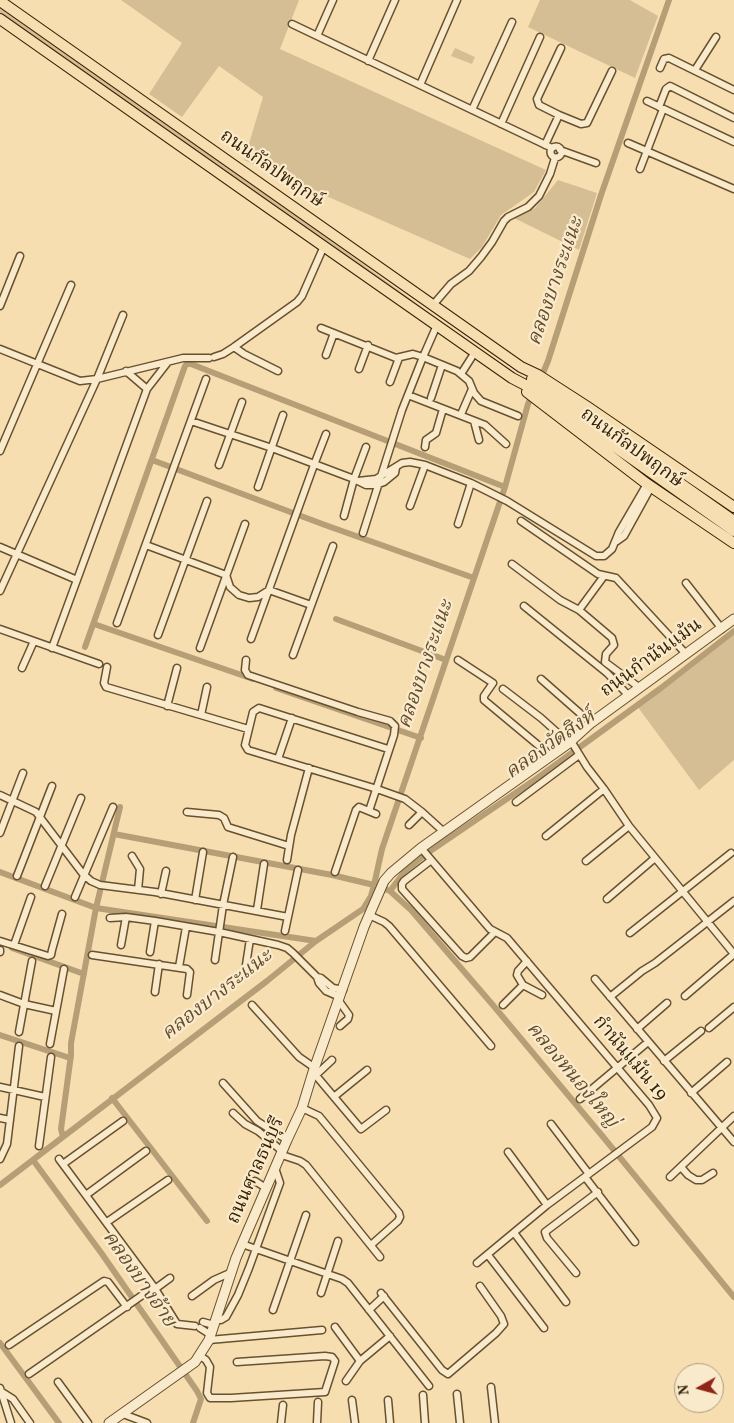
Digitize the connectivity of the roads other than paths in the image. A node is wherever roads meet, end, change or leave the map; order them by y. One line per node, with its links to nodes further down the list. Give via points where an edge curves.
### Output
1 (333, 0): 8 (street)
2 (395, 0): 12 (street)
3 (457, 0): 16 (street)
4 (0, 1): 37 (main road, ถนนกัลปพฤกษ์)
5 (0, 18): 34 (main road, ถนนกัลปพฤกษ์)
6 (512, 22): 20 (street)
7 (292, 24): 8 (street)
8 (318, 36): 12 (street)
9 (540, 37): 23 (street)
10 (716, 37): 14 (street)
11 (561, 48): 21 (street, via 537,100 539,105)
12 (368, 61): 16 (street)
13 (660, 68): 14 (street, via 668,58)
14 (695, 70): 17 (street)
15 (612, 71): 21 (street, via 587,123 581,124)
16 (420, 85): 20 (street)
17 (734, 90)
18 (647, 102): 19 (street)
19 (661, 108): 22 (street, via 666,89 670,86); 24 (street); 29 (street)
20 (472, 110): 23 (street)
21 (558, 115): 26 (street)
22 (734, 118)
23 (500, 124): 26 (street)
24 (734, 142)
25 (628, 143): 29 (street)
26 (545, 145): 27 (street)
27 (552, 148): 28 (street); 30 (street)
28 (560, 150): 30 (street, via 559,156); 31 (street)
29 (648, 151): 32 (street); 33 (street)
30 (554, 158): 37 (street, via 539,196 528,207 504,221 481,257)
31 (596, 163)
32 (640, 169)
33 (734, 189)
34 (324, 246): 40 (main road, ถนนกัลปพฤกษ์); 44 (street, via 297,302)
35 (20, 256): 38 (street)
36 (71, 285): 51 (street)
37 (433, 305): 60 (main road, ถนนกัลปพฤกษ์, via 521,367)
38 (0, 306)
39 (123, 315): 57 (street)
40 (437, 326): 46 (main road, ถนนกัลปพฤกษ์); 48 (street)
41 (321, 328): 42 (street)
42 (334, 332): 43 (street); 47 (street)
43 (368, 345): 49 (street); 53 (street)
44 (234, 347): 50 (street, via 212,357); 55 (street)
45 (0, 348): 51 (street)
46 (475, 352): 56 (street); 60 (main road, ถนนกัลปพฤกษ์, via 512,378)
47 (326, 355)
48 (423, 357): 49 (street, via 413,354); 52 (street); 63 (street)
49 (399, 358): 59 (street)
50 (168, 362): 54 (street); 62 (street)
51 (38, 365): 57 (street, via 80,381); 79 (street)
52 (442, 365): 56 (street); 64 (street)
53 (358, 369)
54 (126, 371): 57 (street); 62 (street)
55 (278, 371)
56 (461, 374): 61 (street)
57 (97, 379): 104 (street)
58 (206, 379): 70 (street)
59 (390, 382)
60 (538, 388): 84 (main road, ถนนกัลปพฤกษ์); 89 (main road, ถนนกัลปพฤกษ์); 93 (main road, ถนนกัลปพฤกษ์)
61 (472, 389): 67 (street); 69 (street, via 481,401)
62 (147, 390): 109 (street)
63 (408, 395): 66 (street); 85 (street)
64 (431, 398)
65 (242, 402): 72 (street)
66 (443, 409): 71 (street); 77 (street, via 436,433 426,440)
67 (462, 412)
68 (284, 415): 78 (street)
69 (518, 416)
70 (191, 421): 72 (street); 101 (street)
71 (474, 421): 74 (street); 75 (street, via 485,425)
72 (230, 434): 78 (street); 81 (street)
73 (326, 434): 80 (street)
74 (479, 440)
75 (506, 444)
76 (366, 447): 86 (street)
77 (425, 447)
78 (272, 448): 80 (street); 90 (street)
79 (0, 451)
80 (314, 464): 86 (street); 111 (street)
81 (219, 465)
82 (425, 466): 83 (street, via 410,462); 87 (street); 92 (street)
83 (396, 468): 85 (street); 88 (street, via 390,478)
84 (657, 471): 96 (main road, ถนนกัลปพฤกษ์); 100 (main road, ถนนกัลปพฤกษ์)
85 (381, 477): 86 (street); 88 (street)
86 (356, 480): 88 (street, via 366,485); 94 (street)
87 (471, 483): 89 (street, via 507,501 596,556 608,554 624,536); 98 (street)
88 (379, 484): 99 (street)
89 (649, 486): 100 (main road, ถนนกัลปพฤกษ์)
90 (258, 487)
91 (207, 501): 105 (street)
92 (410, 506)
93 (734, 507)
94 (344, 516)
95 (521, 521): 108 (street)
96 (734, 521)
97 (246, 524): 107 (street)
98 (458, 524)
99 (363, 534)
100 (733, 538)
101 (146, 545): 105 (street); 117 (street)
102 (333, 546): 113 (street)
103 (0, 547): 104 (street)
104 (16, 554): 109 (street); 112 (street)
105 (186, 560): 107 (street); 120 (street)
106 (512, 564): 115 (street, via 560,600)
107 (226, 575): 111 (street, via 230,587 239,595 258,597); 124 (street)
108 (604, 576): 115 (street); 125 (street, via 616,578)
109 (77, 580): 123 (street)
110 (686, 583): 119 (street)
111 (269, 590): 113 (street); 121 (street)
112 (0, 591)
113 (311, 605): 126 (street)
114 (524, 606): 137 (street)
115 (579, 610): 135 (street, via 612,638 614,645 606,654 607,664)
116 (734, 619): 119 (street, ถนนกำนันแม้น)
117 (117, 623)
118 (0, 628): 122 (street)
119 (722, 628): 125 (street, ถนนกำนันแม้น)
120 (158, 635)
121 (251, 639)
122 (34, 641): 123 (street); 131 (street)
123 (52, 648): 129 (street)
124 (200, 648)
125 (686, 654): 135 (street, ถนนกำนันแม้น)
126 (293, 655)
127 (246, 660): 144 (street, via 248,675 390,721 395,726)
128 (458, 660): 145 (street, via 493,683 484,700)
129 (99, 664)
130 (107, 667): 138 (street, via 106,688)
131 (22, 668)
132 (177, 668): 138 (street)
133 (541, 679): 141 (street)
134 (207, 687): 139 (street)
135 (640, 688): 137 (street, ถนนกำนันแม้น)
136 (503, 689): 143 (street)
137 (629, 696): 141 (street, ถนนกำนันแม้น)
138 (167, 706): 139 (street)
139 (201, 715): 142 (street)
140 (292, 718): 142 (street, via 256,709); 144 (street); 146 (street)
141 (591, 723): 143 (street, ถนนกำนันแม้น)
142 (248, 729): 146 (street, via 245,745 248,750)
143 (574, 748): 145 (street, ถนนกำนันแม้น); 151 (street); 155 (street)
144 (388, 749): 150 (street)
145 (550, 756): 162 (street, ถนนกำนันแม้น)
146 (278, 760): 147 (street)
147 (309, 768): 150 (street); 166 (street)
148 (23, 772): 154 (street)
149 (52, 786): 159 (street)
150 (377, 789): 158 (street, via 405,799); 178 (street, via 373,812 359,807 356,810)
151 (604, 789): 161 (street); 164 (street)
152 (0, 795): 154 (street)
153 (81, 798): 165 (street)
154 (13, 800): 159 (street); 163 (street)
155 (516, 802)
156 (113, 807): 179 (street)
157 (187, 812): 166 (street, via 219,814 228,827)
158 (422, 812): 160 (street); 162 (street)
159 (40, 816): 165 (street); 180 (street)
160 (409, 824)
161 (629, 826): 172 (street); 174 (street)
162 (444, 832): 170 (street, ถนนกำนันแม้น)
163 (0, 833)
164 (546, 836)
165 (61, 846): 179 (street); 181 (street)
166 (289, 846): 173 (street)
167 (203, 852): 188 (street)
168 (730, 853): 184 (street)
169 (132, 856): 182 (street, via 140,869)
170 (426, 856): 183 (street, ถนนกำนันแม้น, via 391,873); 203 (street, กำนันแม้น 19); 203 (street, via 404,881 402,889 462,956 470,957)
171 (233, 857): 191 (street)
172 (655, 858): 184 (street); 189 (street)
173 (287, 860)
174 (586, 861)
175 (264, 864): 192 (street)
176 (298, 870): 196 (street)
177 (166, 871): 185 (street)
178 (335, 872)
179 (83, 874): 182 (street, via 100,886); 187 (street)
180 (16, 876)
181 (46, 886)
182 (138, 890): 185 (street)
183 (379, 891): 194 (street, ถนนศาลธนบุรี)
184 (682, 891): 199 (street); 204 (street)
185 (161, 894): 188 (street)
186 (31, 897): 208 (street)
187 (75, 897)
188 (195, 900): 191 (street)
189 (607, 900)
190 (734, 901): 199 (street)
191 (223, 905): 192 (street); 200 (street)
192 (257, 910): 196 (street)
193 (62, 914): 208 (street, via 51,955)
194 (369, 915): 226 (street, ถนนศาลธนบุรี); 243 (street, via 389,926)
195 (126, 917): 197 (street); 198 (street); 207 (street)
196 (288, 917): 202 (street)
197 (110, 918)
198 (155, 922): 201 (street); 210 (street)
199 (708, 922): 211 (street); 228 (street)
200 (219, 926): 201 (street); 205 (street); 213 (street)
201 (186, 927): 218 (street)
202 (285, 931)
203 (497, 933): 209 (street); 215 (street, กำนันแม้น 19, via 507,938)
204 (630, 933)
205 (250, 939): 217 (street); 226 (street, via 287,948 317,977 326,991)
206 (0, 941): 208 (street)
207 (121, 945)
208 (14, 946)
209 (485, 948)
210 (150, 952)
211 (734, 954): 227 (street)
212 (92, 955): 216 (street)
213 (215, 960)
214 (32, 961): 229 (street)
215 (527, 961): 221 (street, via 517,973); 248 (street, กำนันแม้น 19)
216 (159, 964): 218 (street); 222 (street)
217 (246, 965)
218 (179, 967): 225 (street, via 190,972)
219 (64, 969): 234 (street)
220 (595, 979): 228 (street)
221 (523, 985): 224 (street); 232 (street)
222 (155, 992)
223 (0, 995): 229 (street)
224 (542, 995)
225 (187, 996)
226 (341, 996): 235 (street, via 349,1015); 250 (street, ถนนศาลธนบุรี)
227 (685, 996)
228 (610, 997): 237 (street)
229 (24, 1003): 234 (street); 239 (street)
230 (667, 1004): 237 (street)
231 (252, 1005): 250 (street)
232 (503, 1005)
233 (734, 1007): 236 (street)
234 (56, 1011): 241 (street)
235 (340, 1026)
236 (709, 1028)
237 (637, 1029): 240 (street)
238 (701, 1031): 246 (street)
239 (19, 1032)
240 (648, 1042): 246 (street); 248 (street)
241 (50, 1044)
242 (19, 1046): 253 (street)
243 (491, 1046)
244 (51, 1057): 256 (street)
245 (332, 1060): 250 (street)
246 (664, 1061): 254 (street)
247 (727, 1062): 254 (street)
248 (617, 1067): 257 (street); 277 (street, กำนันแม้น 19, via 657,1118 652,1127)
249 (367, 1070): 255 (street)
250 (315, 1072): 255 (street); 258 (street, ถนนศาลธนบุรี)
251 (223, 1083): 267 (street, via 257,1121)
252 (0, 1086): 253 (street)
253 (14, 1090): 256 (street); 263 (street)
254 (691, 1093): 266 (street)
255 (334, 1096): 259 (street, via 361,1128)
256 (45, 1098): 269 (street)
257 (580, 1099)
258 (302, 1108): 267 (street, ถนนศาลธนบุรี); 291 (street, via 319,1116 398,1213 398,1221)
259 (386, 1110)
260 (233, 1113): 272 (street)
261 (734, 1116): 266 (street)
262 (0, 1118): 263 (street)
263 (10, 1120): 273 (street, via 7,1144)
264 (123, 1121): 283 (street, via 61,1162)
265 (551, 1124): 277 (street)
266 (722, 1127): 268 (street); 274 (street)
267 (287, 1140): 272 (street, ถนนศาลธนบุรี)
268 (734, 1142)
269 (39, 1146)
270 (146, 1151): 283 (street)
271 (508, 1152): 284 (street)
272 (282, 1153): 275 (street, ถนนศาลธนบุรี); 291 (street, via 306,1165)
273 (1, 1155)
274 (681, 1166): 276 (street, via 688,1176 696,1180); 278 (street)
275 (276, 1168): 281 (street, ถนนศาลธนบุรี); 292 (street, via 280,1183)
276 (713, 1173)
277 (587, 1175): 282 (street); 284 (street, กำนันแม้น 19)
278 (670, 1177)
279 (168, 1180): 286 (street)
280 (249, 1186): 281 (street, via 255,1181)
281 (266, 1188): 290 (street, ถนนศาลธนบุรี)
282 (598, 1192): 289 (street); 298 (street, via 545,1232)
283 (86, 1195): 286 (street)
284 (547, 1205): 287 (street, กำนันแม้น 19)
285 (306, 1215): 295 (street)
286 (106, 1222): 302 (street)
287 (515, 1234): 293 (street, กำนันแม้น 19); 306 (street)
288 (338, 1241): 299 (street)
289 (635, 1242)
290 (242, 1244): 292 (street); 297 (street, ถนนศาลธนบุรี)
291 (371, 1245): 294 (street)
292 (256, 1249): 295 (street); 308 (street)
293 (488, 1255): 296 (street, กำนันแม้น 19); 314 (street)
294 (380, 1256)
295 (290, 1261): 299 (street); 309 (street)
296 (478, 1264)
297 (232, 1272): 304 (street); 305 (street, ถนนศาลธนบุรี)
298 (576, 1273)
299 (327, 1274): 303 (street); 310 (street, via 348,1283)
300 (170, 1278): 302 (street)
301 (480, 1286): 310 (street, via 504,1324 448,1374 382,1295)
302 (154, 1288): 307 (street); 312 (street, via 177,1324)
303 (320, 1293)
304 (192, 1296)
305 (222, 1300): 308 (street); 311 (street, ถนนศาลธนบุรี)
306 (566, 1302)
307 (132, 1303): 318 (street, via 104,1281); 322 (street)
308 (230, 1310): 311 (street, via 224,1319)
309 (273, 1310)
310 (369, 1310): 316 (street)
311 (215, 1322): 312 (street); 317 (street, ถนนศาลธนบุรี)
312 (199, 1324): 317 (street)
313 (335, 1326): 320 (street)
314 (544, 1328)
315 (322, 1330): 317 (street)
316 (390, 1336): 320 (street); 325 (street)
317 (210, 1338): 319 (street, ถนนศาลธนบุรี)
318 (9, 1345)
319 (200, 1356): 321 (street, via 210,1367 207,1393 210,1398 325,1392 335,1362 332,1357 325,1356); 334 (street, ถนนศาลธนบุรี)
320 (360, 1361): 323 (street)
321 (237, 1362)
322 (29, 1374)
323 (346, 1381)
324 (58, 1382): 337 (street)
325 (429, 1386)
326 (491, 1387): 345 (street)
327 (1, 1390): 335 (street); 336 (street, via 13,1399)
328 (457, 1394): 344 (street)
329 (423, 1395): 343 (street)
330 (352, 1400): 341 (street)
331 (388, 1400): 342 (street)
332 (318, 1402): 340 (street)
333 (283, 1405): 339 (street)
334 (116, 1420): 338 (street)
335 (11, 1423)
336 (30, 1423)
337 (88, 1423)
338 (147, 1423)
339 (281, 1423)
340 (317, 1423)
341 (355, 1423)
342 (390, 1423)
343 (425, 1423)
344 (460, 1423)
345 (495, 1423)

